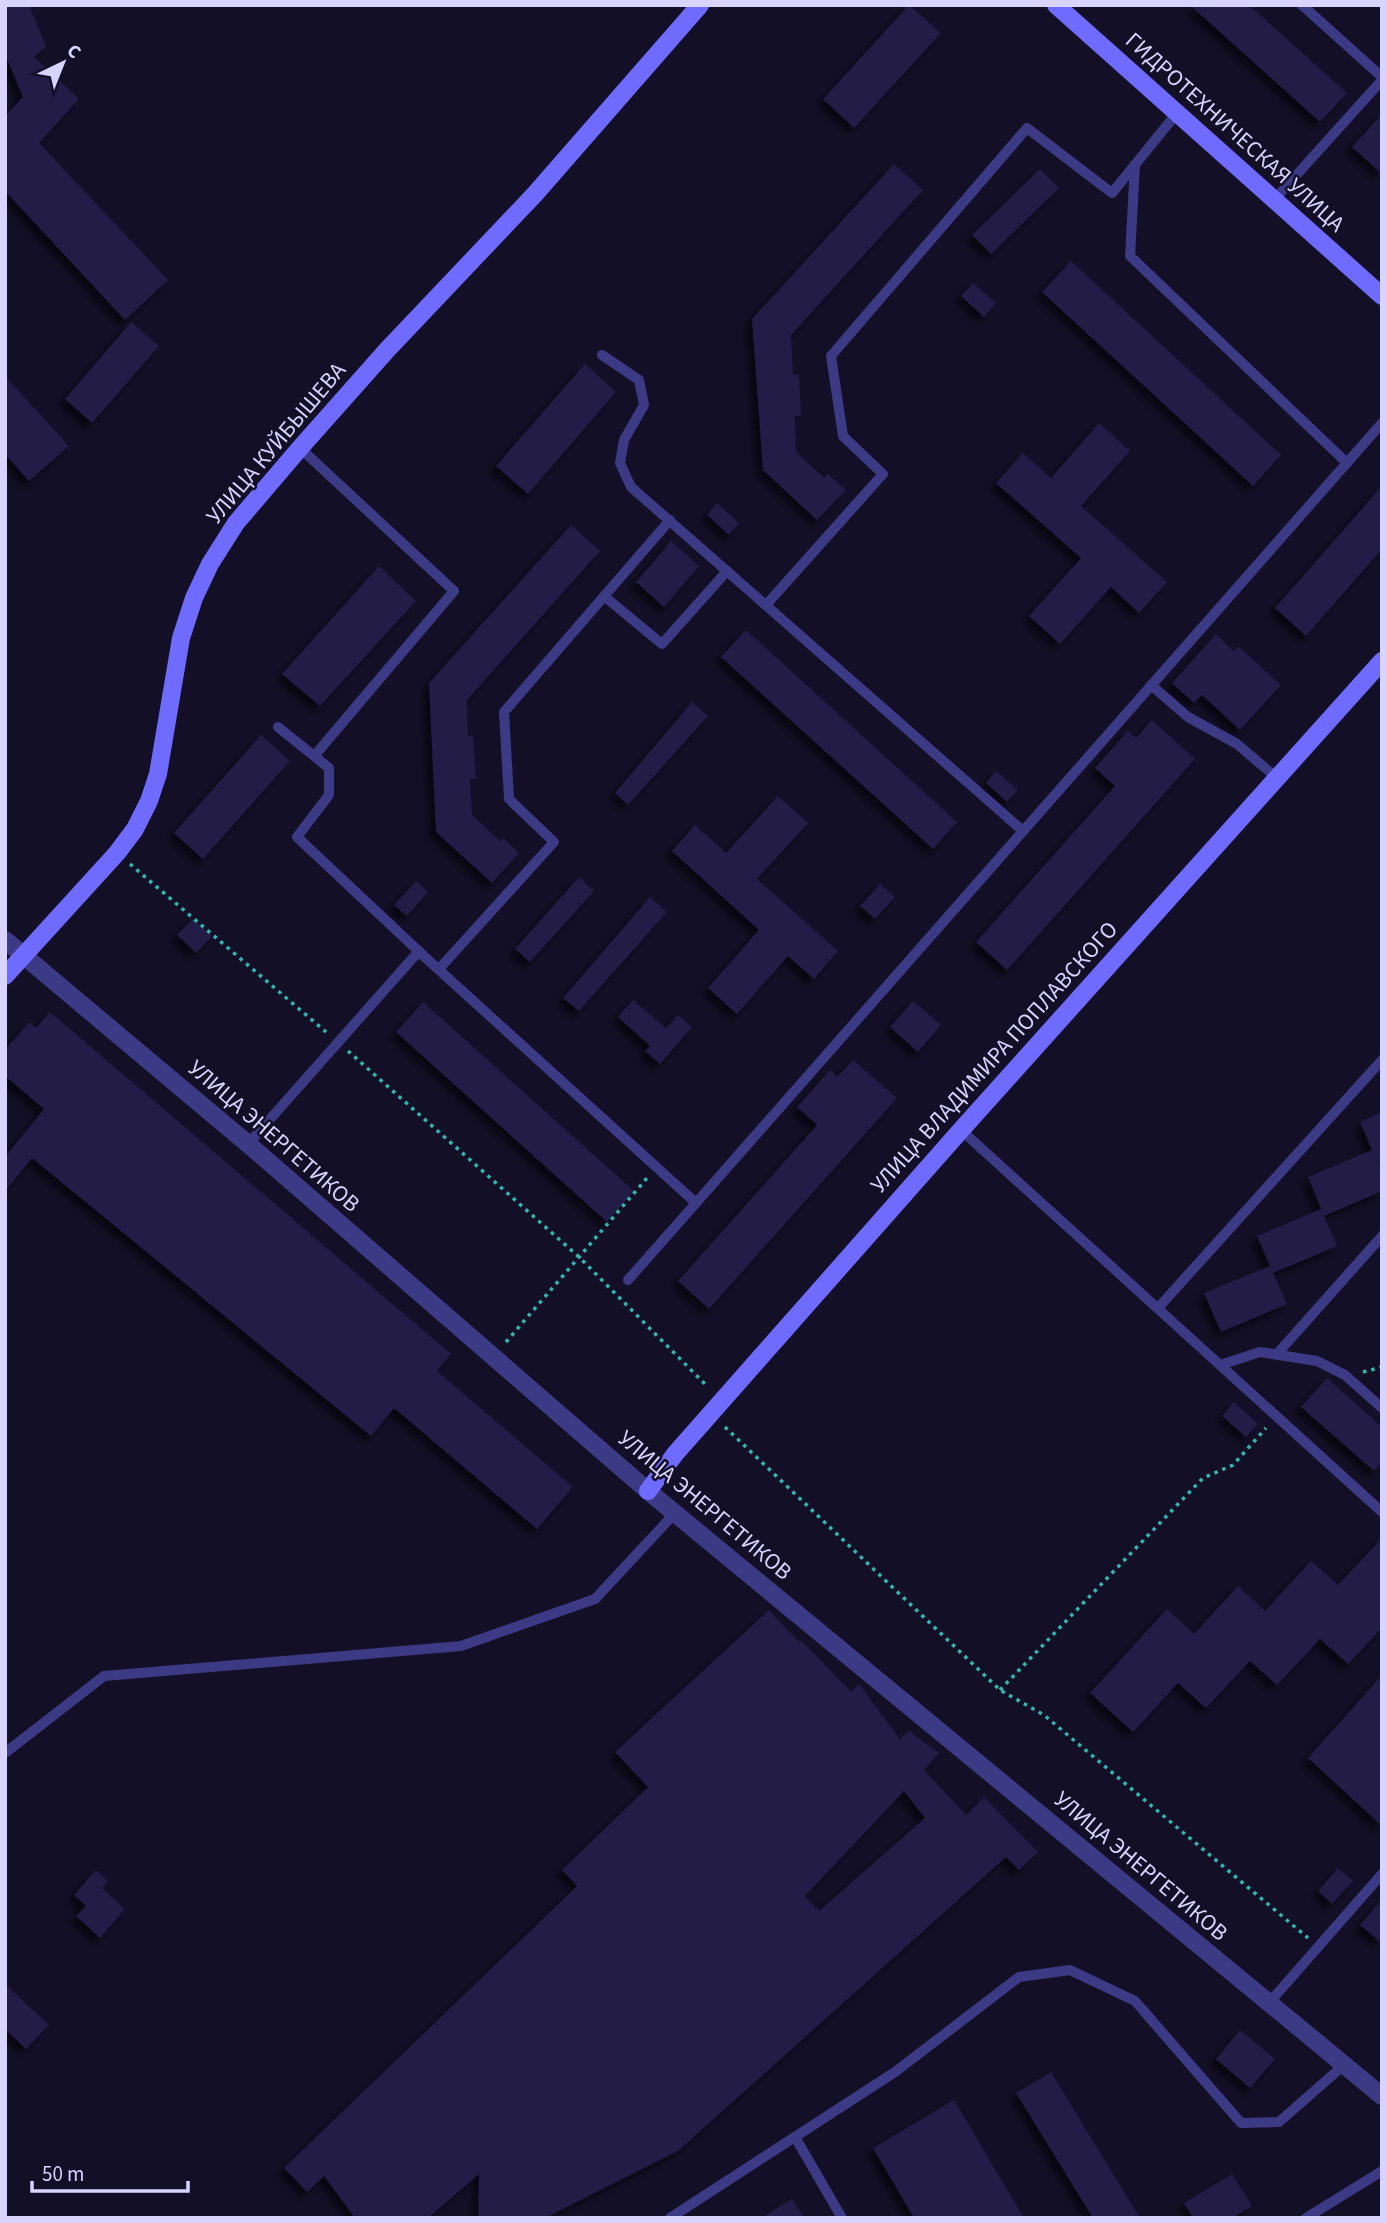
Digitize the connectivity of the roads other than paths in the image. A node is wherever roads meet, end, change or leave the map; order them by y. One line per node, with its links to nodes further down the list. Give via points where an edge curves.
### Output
1 (700, 5): 11 (main road, УЛИЦА КУЙБЫШЕВА, via 535,194)
2 (1056, 5): 5 (main road, ГИДРОТЕХНИЧЕСКАЯ УЛИЦА)
3 (1302, 5): 4 (lane)
4 (1382, 79): 7 (lane)
5 (1177, 113): 6 (lane); 7 (main road, ГИДРОТЕХНИЧЕСКАЯ УЛИЦА)
6 (1135, 165): 12 (lane, via 1130,256); 16 (lane, via 1112,193 1027,128 831,356 843,436 883,474)
7 (1273, 200): 8 (main road, ГИДРОТЕХНИЧЕСКАЯ УЛИЦА)
8 (1382, 296)
9 (602, 355): 13 (lane, via 639,380 644,405 624,440 620,463 631,487)
10 (1382, 423): 12 (lane)
11 (300, 448): 20 (lane, via 454,591); 25 (main road, УЛИЦА КУЙБЫШЕВА, via 236,523 194,598 181,638 158,774 135,829)
12 (1347, 463): 18 (lane)
13 (670, 520): 14 (lane); 15 (lane)
14 (727, 571): 15 (lane, via 662,645); 16 (lane)
15 (604, 596): 26 (lane, via 504,712 509,799 554,842)
16 (766, 605): 22 (lane)
17 (1382, 661): 21 (main road, УЛИЦА ВЛАДИМИРА ПОПЛАВСКОГО)
18 (1151, 685): 21 (lane, via 1188,717 1237,744); 22 (lane)
19 (278, 727): 20 (lane)
20 (315, 755): 24 (lane, via 329,768 329,795 297,836)
21 (1277, 778): 29 (main road, УЛИЦА ВЛАДИМИРА ПОПЛАВСКОГО)
22 (1023, 831): 31 (lane)
23 (5, 940): 25 (street, УЛИЦА ЭНЕРГЕТИКОВ)
24 (419, 951): 26 (lane); 30 (lane)
25 (24, 955): 27 (main road, УЛИЦА КУЙБЫШЕВА); 30 (street, УЛИЦА ЭНЕРГЕТИКОВ)
26 (439, 970): 31 (lane)
27 (5, 976)
28 (1382, 1060): 34 (lane)
29 (961, 1130): 34 (lane); 38 (main road, УЛИЦА ВЛАДИМИРА ПОПЛАВСКОГО, via 675,1454)
30 (248, 1144): 38 (street, УЛИЦА ЭНЕРГЕТИКОВ)
31 (696, 1203): 33 (lane)
32 (1382, 1236): 35 (lane)
33 (628, 1280)
34 (1158, 1308): 36 (lane)
35 (1277, 1354): 36 (lane, via 1250,1354); 37 (lane, via 1326,1364)
36 (1220, 1365): 39 (lane)
37 (1382, 1408)
38 (648, 1491): 40 (street, УЛИЦА ЭНЕРГЕТИКОВ)
39 (1382, 1512)
40 (675, 1513): 41 (lane, via 595,1599 461,1646 104,1676); 43 (street, УЛИЦА ЭНЕРГЕТИКОВ)
41 (5, 1753)
42 (1382, 1874): 43 (lane)
43 (1269, 2003): 44 (street, УЛИЦА ЭНЕРГЕТИКОВ)
44 (1344, 2065): 45 (street, УЛИЦА ЭНЕРГЕТИКОВ); 46 (lane, via 1279,2122 1241,2123 1135,2001 1070,1970 1019,1977 895,2072)
45 (1382, 2096)
46 (795, 2137): 48 (lane); 49 (lane)
47 (1382, 2171): 50 (lane)
48 (670, 2218)
49 (842, 2218)
50 (1306, 2218)

